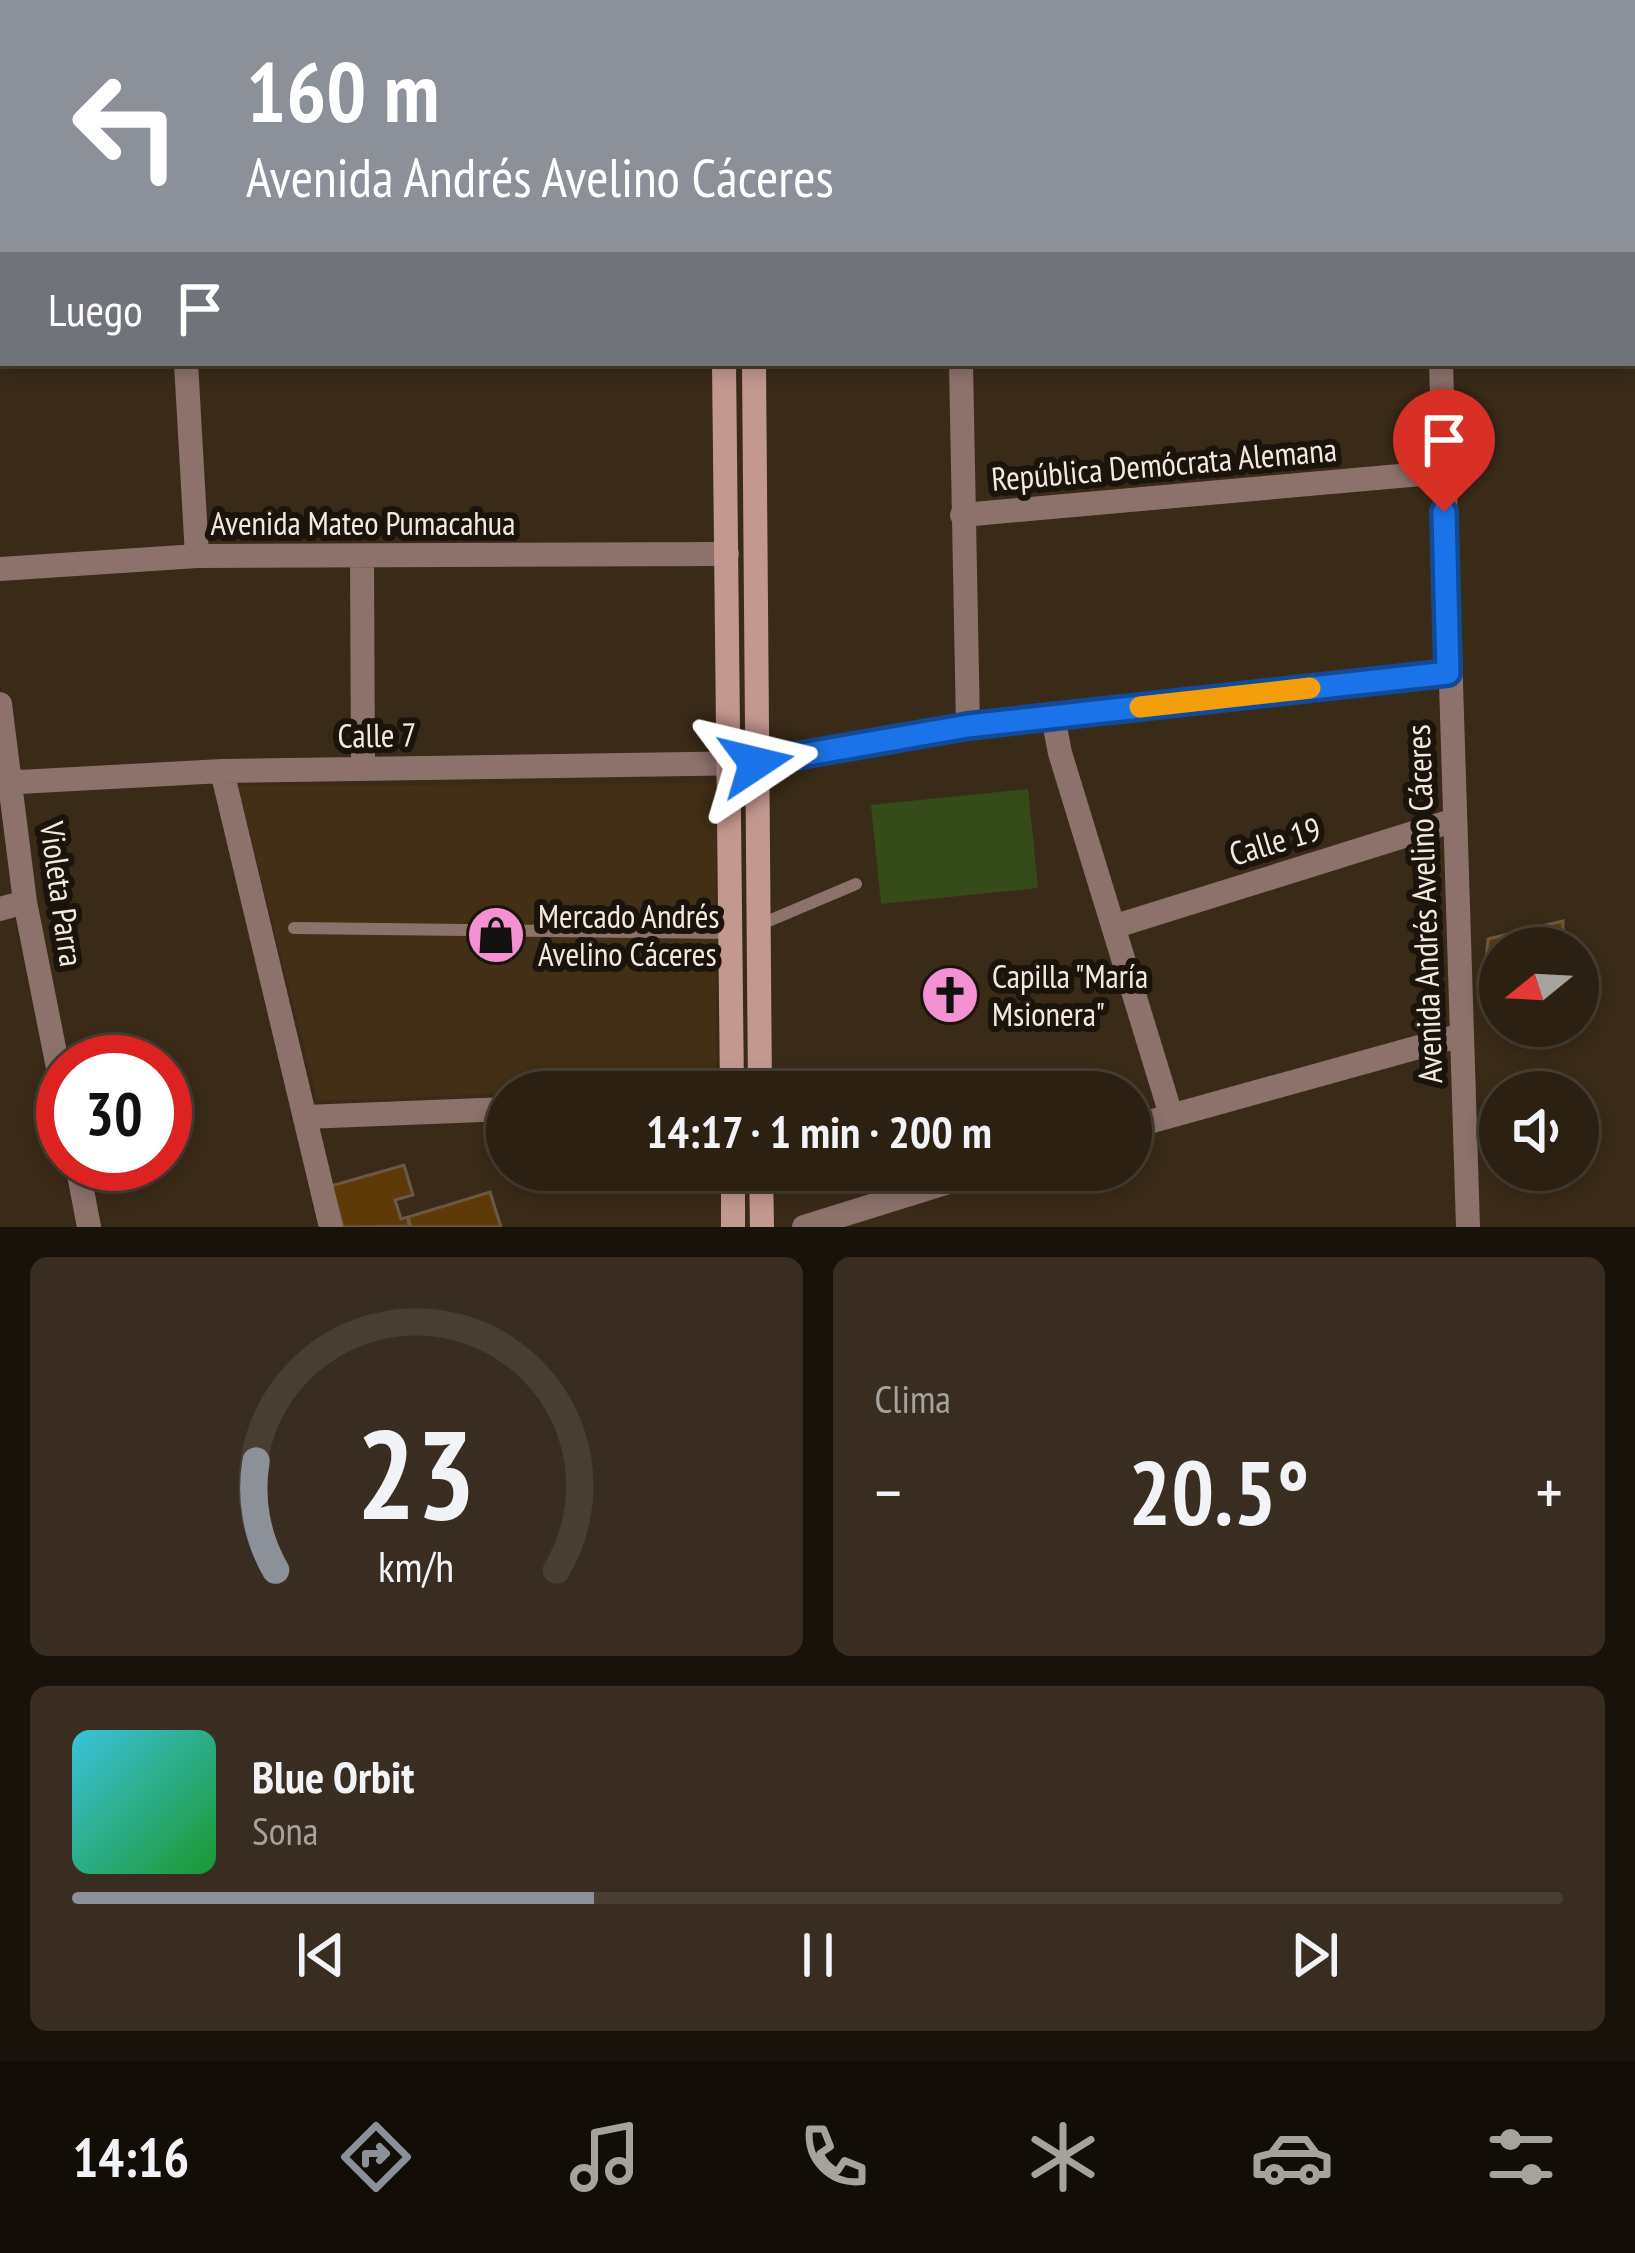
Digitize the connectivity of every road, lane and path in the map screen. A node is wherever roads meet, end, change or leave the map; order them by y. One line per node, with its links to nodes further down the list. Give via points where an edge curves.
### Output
1 (187, 366): 9 (street)
2 (724, 366): 8 (street)
3 (754, 366): 16 (street)
4 (961, 366): 7 (street)
5 (1441, 366): 6 (street, Avenida Andrés Avelino Cáceres)
6 (1444, 472): 7 (street, República Demócrata Alemana); 12 (street, Avenida Andrés Avelino Cáceres)
7 (962, 515): 15 (street)
8 (727, 554): 10 (street, Avenida Mateo Pumacahua); 17 (street)
9 (197, 556): 10 (street, Avenida Mateo Pumacahua); 11 (street, Avenida Mateo Pumacahua)
10 (362, 556): 18 (street)
11 (0, 568)
12 (1448, 673): 14 (street, Calle 7); 21 (street, Avenida Andrés Avelino Cáceres)
13 (0, 704): 20 (street, Violeta Parra)
14 (1053, 717): 15 (street, Calle 7); 26 (street)
15 (968, 726): 16 (street, Calle 7)
16 (756, 763): 17 (street, Calle 7); 25 (street)
17 (730, 764): 18 (street, Calle 7); 28 (street)
18 (363, 769): 19 (street, Calle 7)
19 (222, 771): 20 (street, Calle 7); 35 (street)
20 (6, 782): 23 (street, Violeta Parra)
21 (1455, 820): 26 (street, Calle 19); 30 (street, Avenida Andrés Avelino Cáceres)
22 (856, 884): 25 (lane)
23 (26, 902): 24 (street); 29 (street, Violeta Parra)
24 (0, 909)
25 (758, 926): 32 (street)
26 (1116, 926): 34 (street)
27 (294, 928): 28 (lane)
28 (731, 933): 31 (street)
29 (52, 1035)
30 (1462, 1035): 34 (street); 46 (street, Avenida Andrés Avelino Cáceres)
31 (732, 1071)
32 (760, 1071)
33 (486, 1110): 35 (street)
34 (1171, 1115): 36 (street)
35 (305, 1117): 42 (street)
36 (1152, 1121)
37 (82, 1191): 41 (street)
38 (733, 1191): 43 (street)
39 (761, 1191): 44 (street)
40 (920, 1191): 45 (street)
41 (89, 1227)
42 (331, 1227)
43 (733, 1227)
44 (762, 1227)
45 (804, 1227)
46 (1468, 1227)

